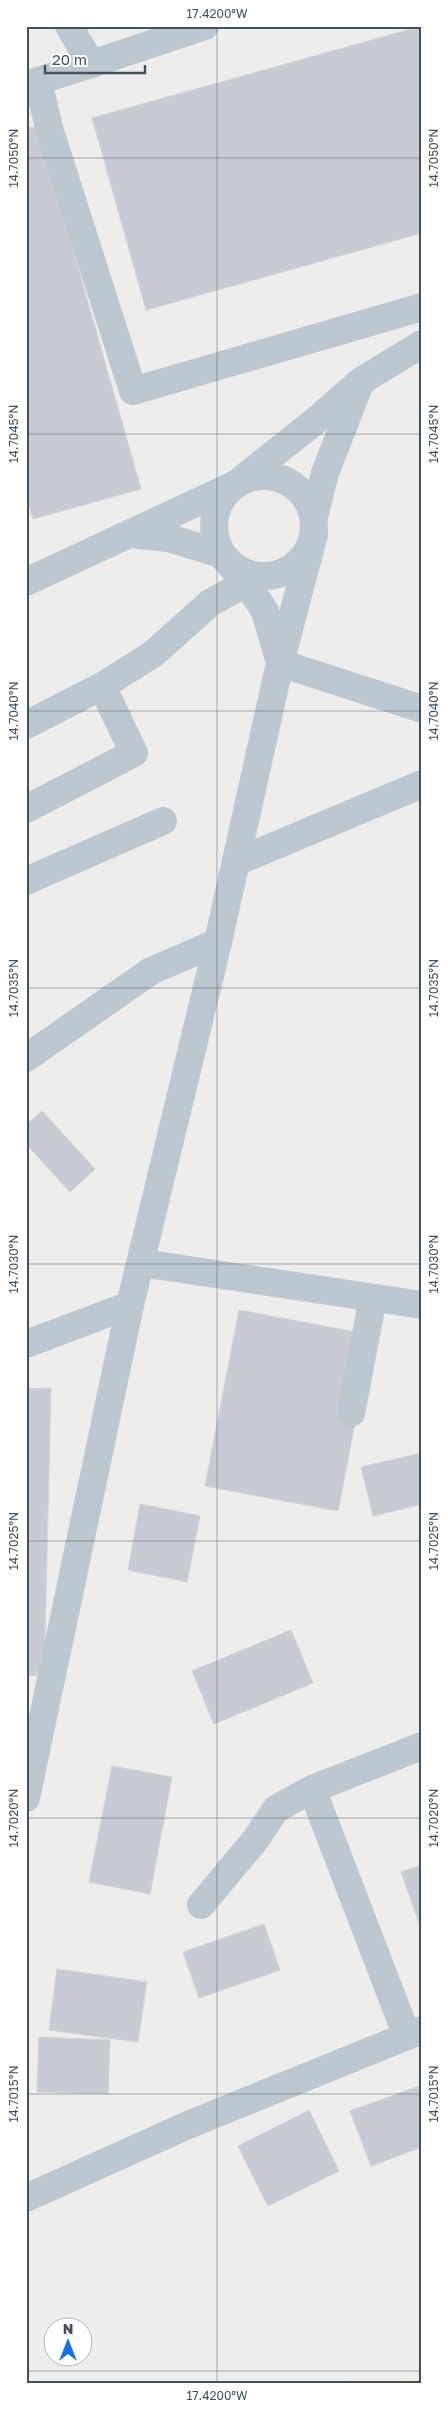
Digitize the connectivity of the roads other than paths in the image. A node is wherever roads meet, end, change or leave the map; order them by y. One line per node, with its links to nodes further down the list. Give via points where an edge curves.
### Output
1 (69, 26): 3 (lane)
2 (205, 26): 3 (lane)
3 (91, 64): 4 (lane)
4 (32, 83): 5 (lane, via 133,391)
5 (422, 307)
6 (422, 344): 7 (lane)
7 (361, 381): 8 (lane); 9 (lane, via 325,473)
8 (236, 484): 9 (lane, via 268,476 281,479 306,499); 10 (lane); 11 (lane, via 223,496 214,516 213,534)
9 (314, 526): 11 (lane, via 311,544 302,560 276,576 245,574); 14 (lane)
10 (129, 534): 11 (lane, via 169,538); 12 (lane)
11 (221, 554): 13 (lane)
12 (26, 582)
13 (246, 583): 14 (lane, via 264,612); 15 (lane, via 210,603 153,654)
14 (280, 664): 16 (lane); 21 (lane)
15 (102, 686): 17 (lane); 19 (lane, via 134,752)
16 (422, 709)
17 (26, 725)
18 (422, 784): 21 (lane)
19 (26, 809)
20 (163, 821): 22 (lane)
21 (236, 862): 23 (lane)
22 (26, 881)
23 (218, 942): 24 (lane, via 151,970); 25 (lane)
24 (26, 1058)
25 (142, 1263): 26 (lane); 27 (lane)
26 (373, 1298): 28 (lane); 30 (lane)
27 (130, 1305): 29 (lane); 33 (lane)
28 (422, 1305)
29 (26, 1344)
30 (351, 1413)
31 (422, 1746): 32 (lane)
32 (312, 1789): 34 (lane, via 276,1809 256,1839); 35 (lane)
33 (26, 1798)
34 (201, 1905)
35 (414, 2033): 36 (lane, via 188,2125)
36 (26, 2198)

